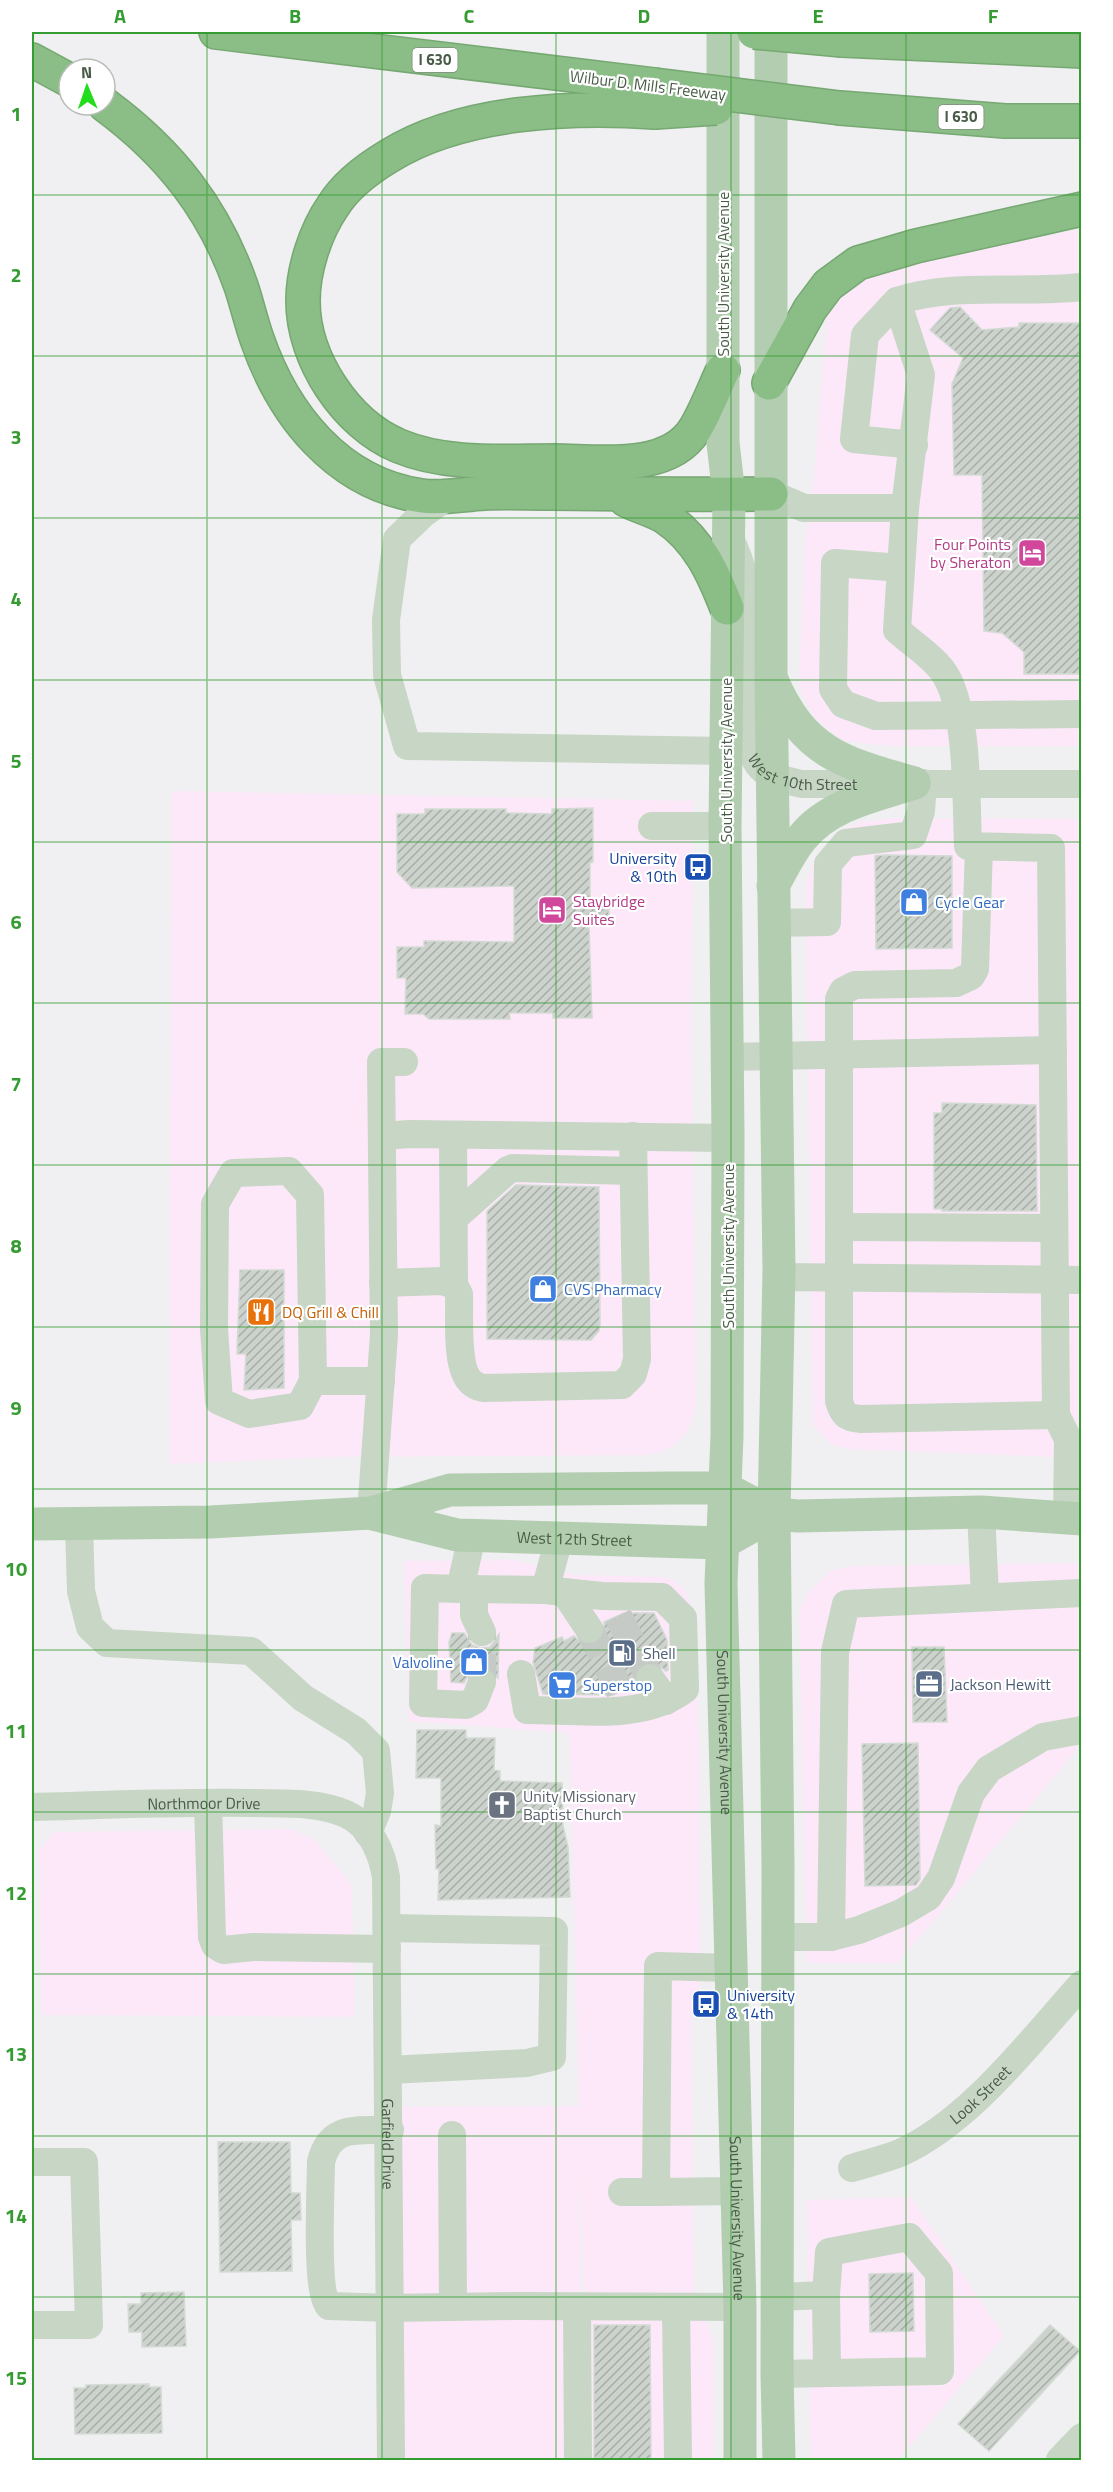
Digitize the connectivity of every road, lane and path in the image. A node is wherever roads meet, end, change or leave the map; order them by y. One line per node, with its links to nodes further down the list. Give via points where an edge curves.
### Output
1 (216, 32): 10 (highway, Wilbur D. Mills Freeway / I 630)
2 (723, 32): 16 (main road, South University Avenue)
3 (754, 32): 6 (highway, bridge)
4 (771, 32): 17 (main road)
5 (939, 32): 6 (highway)
6 (1012, 48): 7 (highway)
7 (1082, 51)
8 (32, 60): 9 (highway)
9 (57, 74)
10 (655, 99): 12 (highway, I 630, bridge, via 794,103 1005,121); 16 (highway, via 618,109 496,118 452,129 390,155 342,194 317,236 307,269 303,303 309,334 325,378 362,423 399,446 465,461 626,462 660,455 681,445 694,430)
11 (117, 114): 22 (highway, via 180,173 206,212 241,286 265,364 301,425 336,459 386,486 422,496)
12 (1082, 121)
13 (1082, 208): 17 (highway, via 858,263 828,285 810,309)
14 (1082, 287): 15 (street, via 920,294)
15 (897, 301): 18 (street, via 921,375); 18 (street, via 864,335 854,439)
16 (723, 370): 21 (main road, South University Avenue, via 723,443)
17 (769, 383): 20 (main road)
18 (914, 446): 23 (street)
19 (610, 494): 21 (highway); 22 (highway); 26 (highway, via 664,516 684,533 713,572)
20 (771, 494): 21 (highway); 23 (street, via 804,508); 27 (main road)
21 (729, 495): 24 (main road, South University Avenue)
22 (448, 496): 30 (street, via 397,539 386,620 387,675 407,746)
23 (905, 508): 25 (street)
24 (729, 535): 26 (main road, South University Avenue); 31 (street, West 10th Street, via 742,566 747,597 747,731 757,763)
25 (901, 568): 28 (street, via 897,630 942,670 956,696); 28 (street, via 835,563 833,688 843,704 876,716)
26 (727, 608): 30 (main road, South University Avenue)
27 (771, 676): 31 (main road); 32 (main road, via 788,711 820,746 855,766)
28 (959, 714): 29 (street); 33 (street)
29 (1082, 714)
30 (726, 751): 36 (main road, South University Avenue)
31 (772, 777): 32 (street, West 10th Street, via 802,784); 38 (main road)
32 (919, 783): 33 (street, West 10th Street); 38 (main road, via 846,805 820,820 801,838); 39 (street, via 921,811 913,835 846,843 828,864 827,922)
33 (965, 783): 34 (street, West 10th Street); 37 (street, via 968,846)
34 (1082, 784)
35 (652, 826): 36 (street)
36 (726, 826): 43 (main road, South University Avenue)
37 (979, 847): 40 (street, via 1051,848); 41 (street, via 975,969 971,976 956,983 855,985 843,992 839,999)
38 (772, 888): 39 (main road)
39 (773, 923): 42 (main road)
40 (1053, 1050): 41 (street); 52 (street)
41 (840, 1053): 42 (street); 51 (street)
42 (775, 1056): 43 (street); 53 (main road)
43 (728, 1057): 48 (main road, South University Avenue)
44 (404, 1062): 46 (street, via 381,1062)
45 (453, 1135): 46 (street); 47 (street); 50 (street)
46 (382, 1136): 56 (street)
47 (633, 1137): 48 (street); 49 (street)
48 (728, 1138): 61 (main road, South University Avenue)
49 (633, 1171): 50 (street, via 513,1168); 57 (street, via 636,1359 633,1374 622,1385 483,1388 471,1384 462,1362 459,1294)
50 (454, 1218): 57 (street)
51 (840, 1227): 52 (street); 54 (street)
52 (1054, 1228): 55 (street)
53 (779, 1277): 54 (street); 64 (main road)
54 (840, 1277): 55 (street); 60 (street, via 839,1401 848,1418)
55 (1068, 1279): 60 (street)
56 (383, 1282): 57 (street); 59 (street)
57 (454, 1284)
58 (314, 1381): 58 (street, via 310,1195 289,1171 233,1173 215,1204 214,1329 219,1401 249,1414 300,1406); 59 (street)
59 (381, 1382): 63 (street)
60 (1068, 1432): 65 (street)
61 (724, 1488): 63 (main road, West 12th Street, via 450,1490); 64 (main road, West 12th Street); 70 (main road, South University Avenue)
62 (981, 1512): 64 (main road, West 12th Street); 65 (main road, West 12th Street); 73 (street)
63 (371, 1513): 67 (main road, West 12th Street); 68 (main road, West 12th Street)
64 (774, 1514): 70 (main road, West 12th Street); 84 (main road)
65 (1074, 1518)
66 (32, 1524): 67 (main road, West 12th Street)
67 (79, 1524): 83 (street, via 81,1591 90,1627 107,1643 251,1651 303,1698 356,1731 376,1751 380,1793)
68 (472, 1536): 69 (main road, West 12th Street); 74 (street)
69 (559, 1539): 70 (main road, West 12th Street); 71 (street)
70 (722, 1543): 79 (main road, South University Avenue)
71 (555, 1591): 74 (street); 75 (street); 78 (street, via 610,1606 662,1597 683,1618)
72 (1082, 1593): 73 (street)
73 (984, 1598): 85 (street, via 846,1604 835,1652)
74 (471, 1612): 77 (street, via 424,1588 423,1703 466,1705)
75 (589, 1629)
76 (521, 1674): 78 (street, via 527,1710 628,1701)
77 (475, 1688)
78 (667, 1689): 79 (street)
79 (724, 1690): 87 (main road, South University Avenue)
80 (1082, 1730): 85 (street, via 1043,1737 990,1769 971,1793 941,1878 928,1896 901,1913)
81 (208, 1803): 82 (street, Northmoor Drive); 83 (street, Northmoor Drive, via 310,1804 347,1814); 86 (street, via 215,1945 223,1950 338,1948)
82 (32, 1808)
83 (368, 1833): 86 (street, Garfield Drive, via 384,1863)
84 (777, 1937): 85 (street); 98 (main road)
85 (831, 1937)
86 (387, 1939): 89 (street, Garfield Drive); 89 (street, via 554,1931 552,2057)
87 (731, 1968): 94 (main road, South University Avenue); 96 (street, via 658,1966)
88 (1082, 1984): 93 (street, Look Street, via 988,2089 959,2114 901,2152)
89 (389, 2070): 90 (street, Garfield Drive)
90 (390, 2130): 102 (street, Garfield Drive); 102 (street, via 343,2132 324,2149 320,2245 323,2297 329,2307)
91 (452, 2135): 99 (street)
92 (32, 2162): 104 (street, via 84,2162 89,2325)
93 (852, 2168)
94 (737, 2191): 96 (street); 101 (main road, South University Avenue)
95 (622, 2192): 96 (street)
96 (656, 2193)
97 (826, 2295): 98 (street); 105 (street); 105 (street, via 829,2252 909,2237 939,2273 940,2371)
98 (777, 2297): 106 (main road)
99 (453, 2307): 100 (street); 102 (street)
100 (578, 2307): 103 (street); 109 (street)
101 (740, 2307): 103 (street); 111 (main road, South University Avenue)
102 (391, 2308): 108 (street, Garfield Drive)
103 (676, 2308): 110 (street)
104 (32, 2325)
105 (827, 2373): 106 (street)
106 (777, 2374): 112 (main road)
107 (1082, 2437): 113 (street)
108 (391, 2460)
109 (578, 2460)
110 (678, 2460)
111 (740, 2460)
112 (779, 2460)
113 (1060, 2460)

